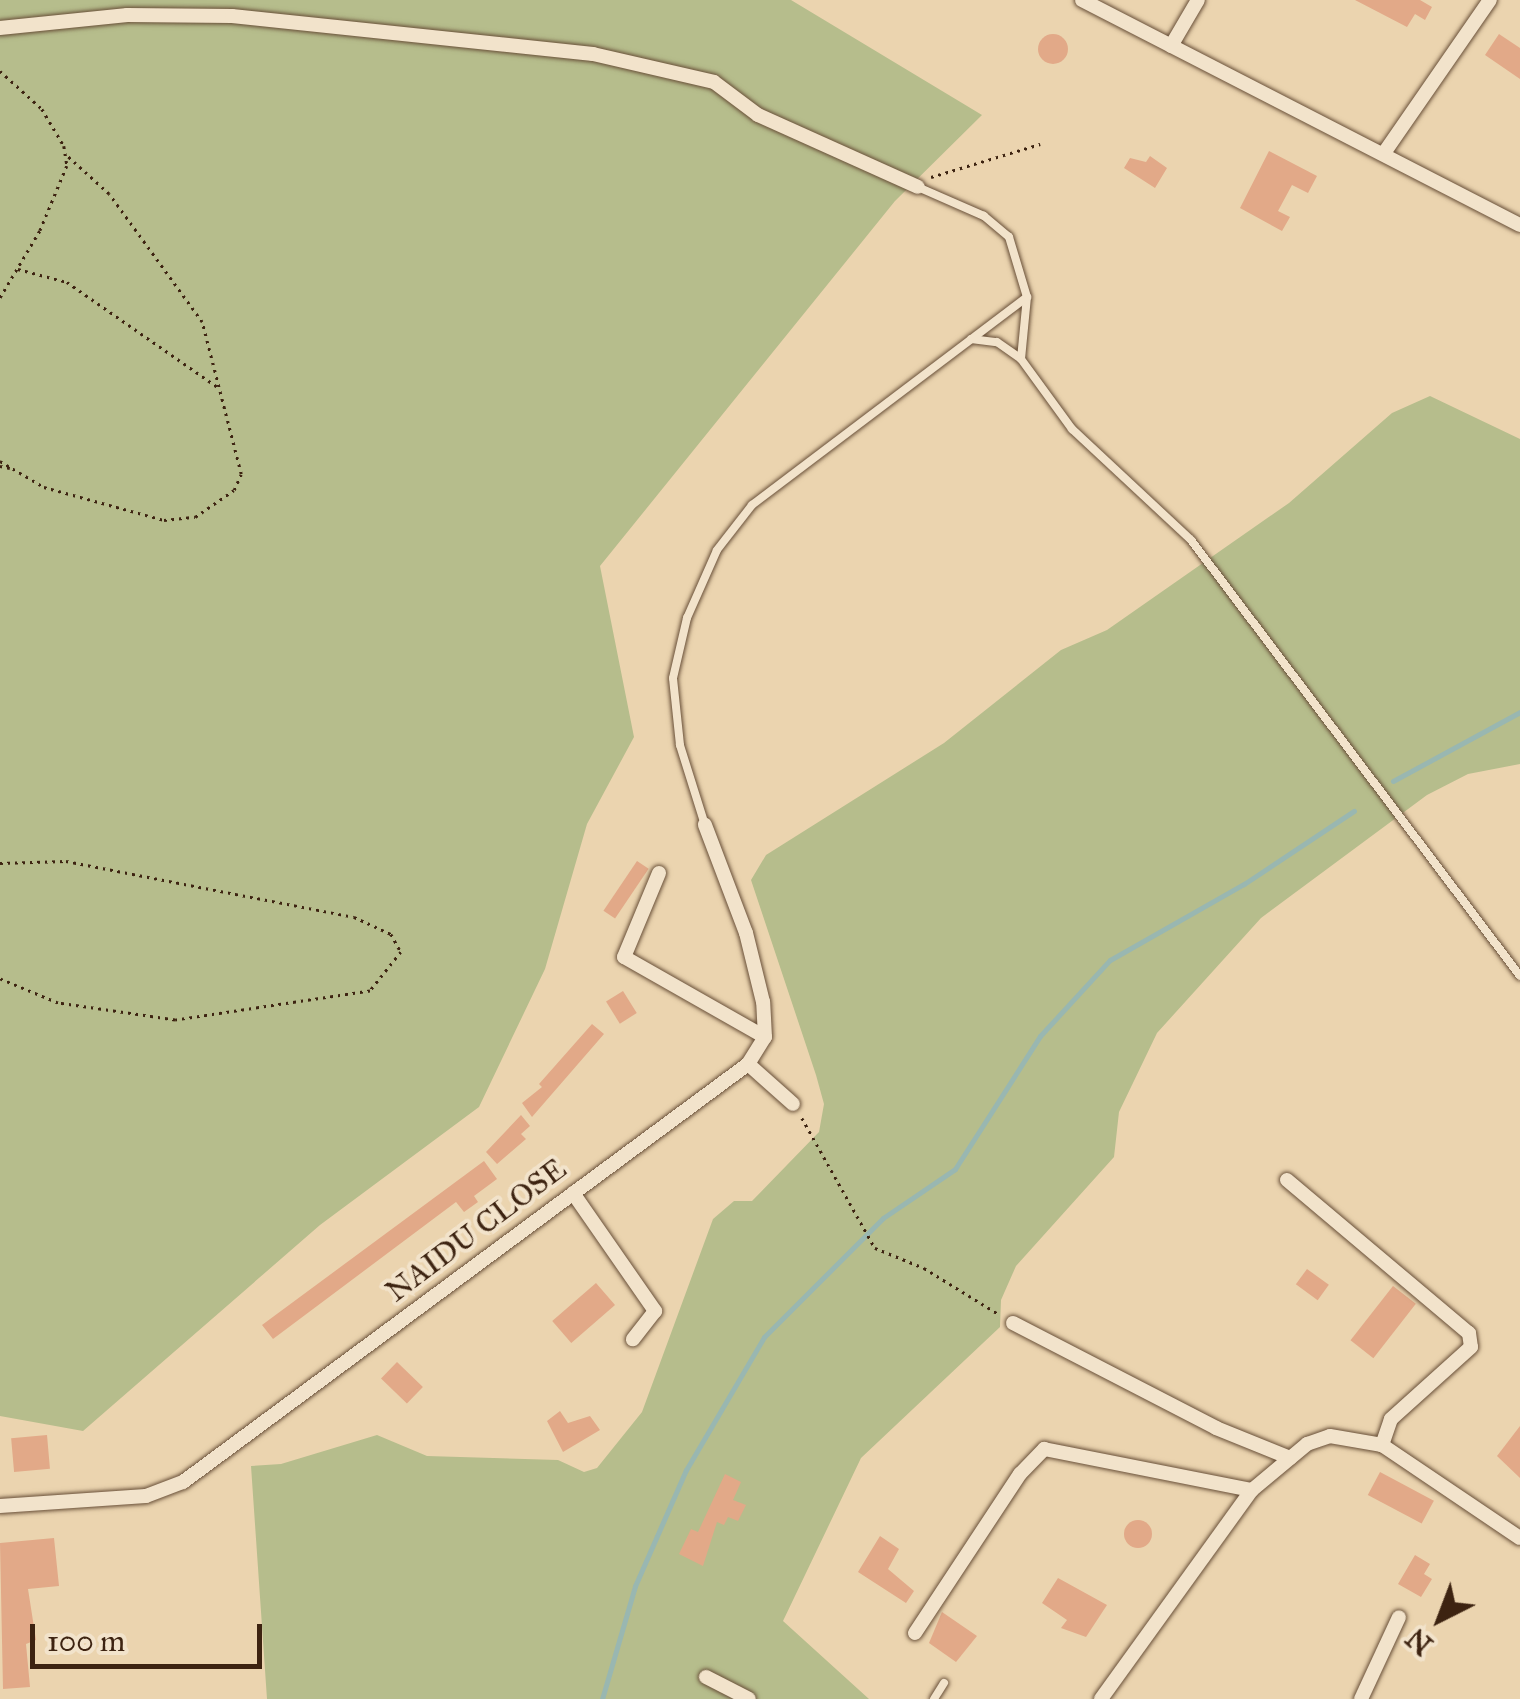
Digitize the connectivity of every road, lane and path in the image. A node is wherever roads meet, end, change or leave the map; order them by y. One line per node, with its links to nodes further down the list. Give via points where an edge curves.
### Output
1 (1082, 0): 5 (street)
2 (1198, 0): 5 (street)
3 (1490, 0): 8 (street)
4 (0, 28): 10 (street, via 127,15 232,16 594,54 714,82 758,115)
5 (1170, 46): 8 (street)
6 (0, 71): 9 (path, via 42,109)
7 (1040, 144): 10 (path)
8 (1384, 153): 11 (street)
9 (66, 155): 12 (path, via 40,231); 17 (path, via 108,194 186,293 202,322)
10 (918, 187): 13 (lane, via 984,216 1009,237)
11 (1520, 225)
12 (18, 269): 14 (path); 17 (path, via 67,282)
13 (1027, 297): 15 (lane); 16 (lane)
14 (0, 298)
15 (971, 338): 16 (lane, via 996,342); 19 (lane, via 752,505 717,550 687,618 673,678 680,745)
16 (1021, 359): 22 (lane, via 1072,428 1191,540)
17 (220, 389): 18 (path, via 241,474 234,490 195,517 142,519 44,487)
18 (0, 463)
19 (705, 825): 24 (street, via 756,963)
20 (0, 862): 23 (path, via 66,862 354,916 391,934 402,952 370,991 175,1020 58,1003)
21 (659, 873): 24 (street, via 624,957)
22 (1520, 976)
23 (0, 980)
24 (765, 1037): 25 (street, NAIDU CLOSE)
25 (748, 1064): 26 (street); 28 (street, NAIDU CLOSE)
26 (793, 1104): 29 (path, via 876,1248 924,1268)
27 (1288, 1180): 31 (street, via 1468,1333 1471,1347 1390,1419)
28 (572, 1192): 30 (street, via 655,1312); 34 (street, NAIDU CLOSE, via 183,1482 146,1496)
29 (1013, 1323): 32 (street, via 1200,1420)
30 (633, 1339)
31 (1382, 1445): 32 (street, via 1330,1436); 35 (street)
32 (1290, 1458): 33 (street)
33 (1252, 1490): 37 (street, via 1044,1449 1020,1474); 42 (street)
34 (0, 1506)
35 (1520, 1538)
36 (1400, 1618): 43 (street)
37 (915, 1633)
38 (706, 1677): 40 (street)
39 (944, 1684): 41 (lane)
40 (749, 1699)
41 (934, 1699)
42 (1100, 1699)
43 (1360, 1699)

